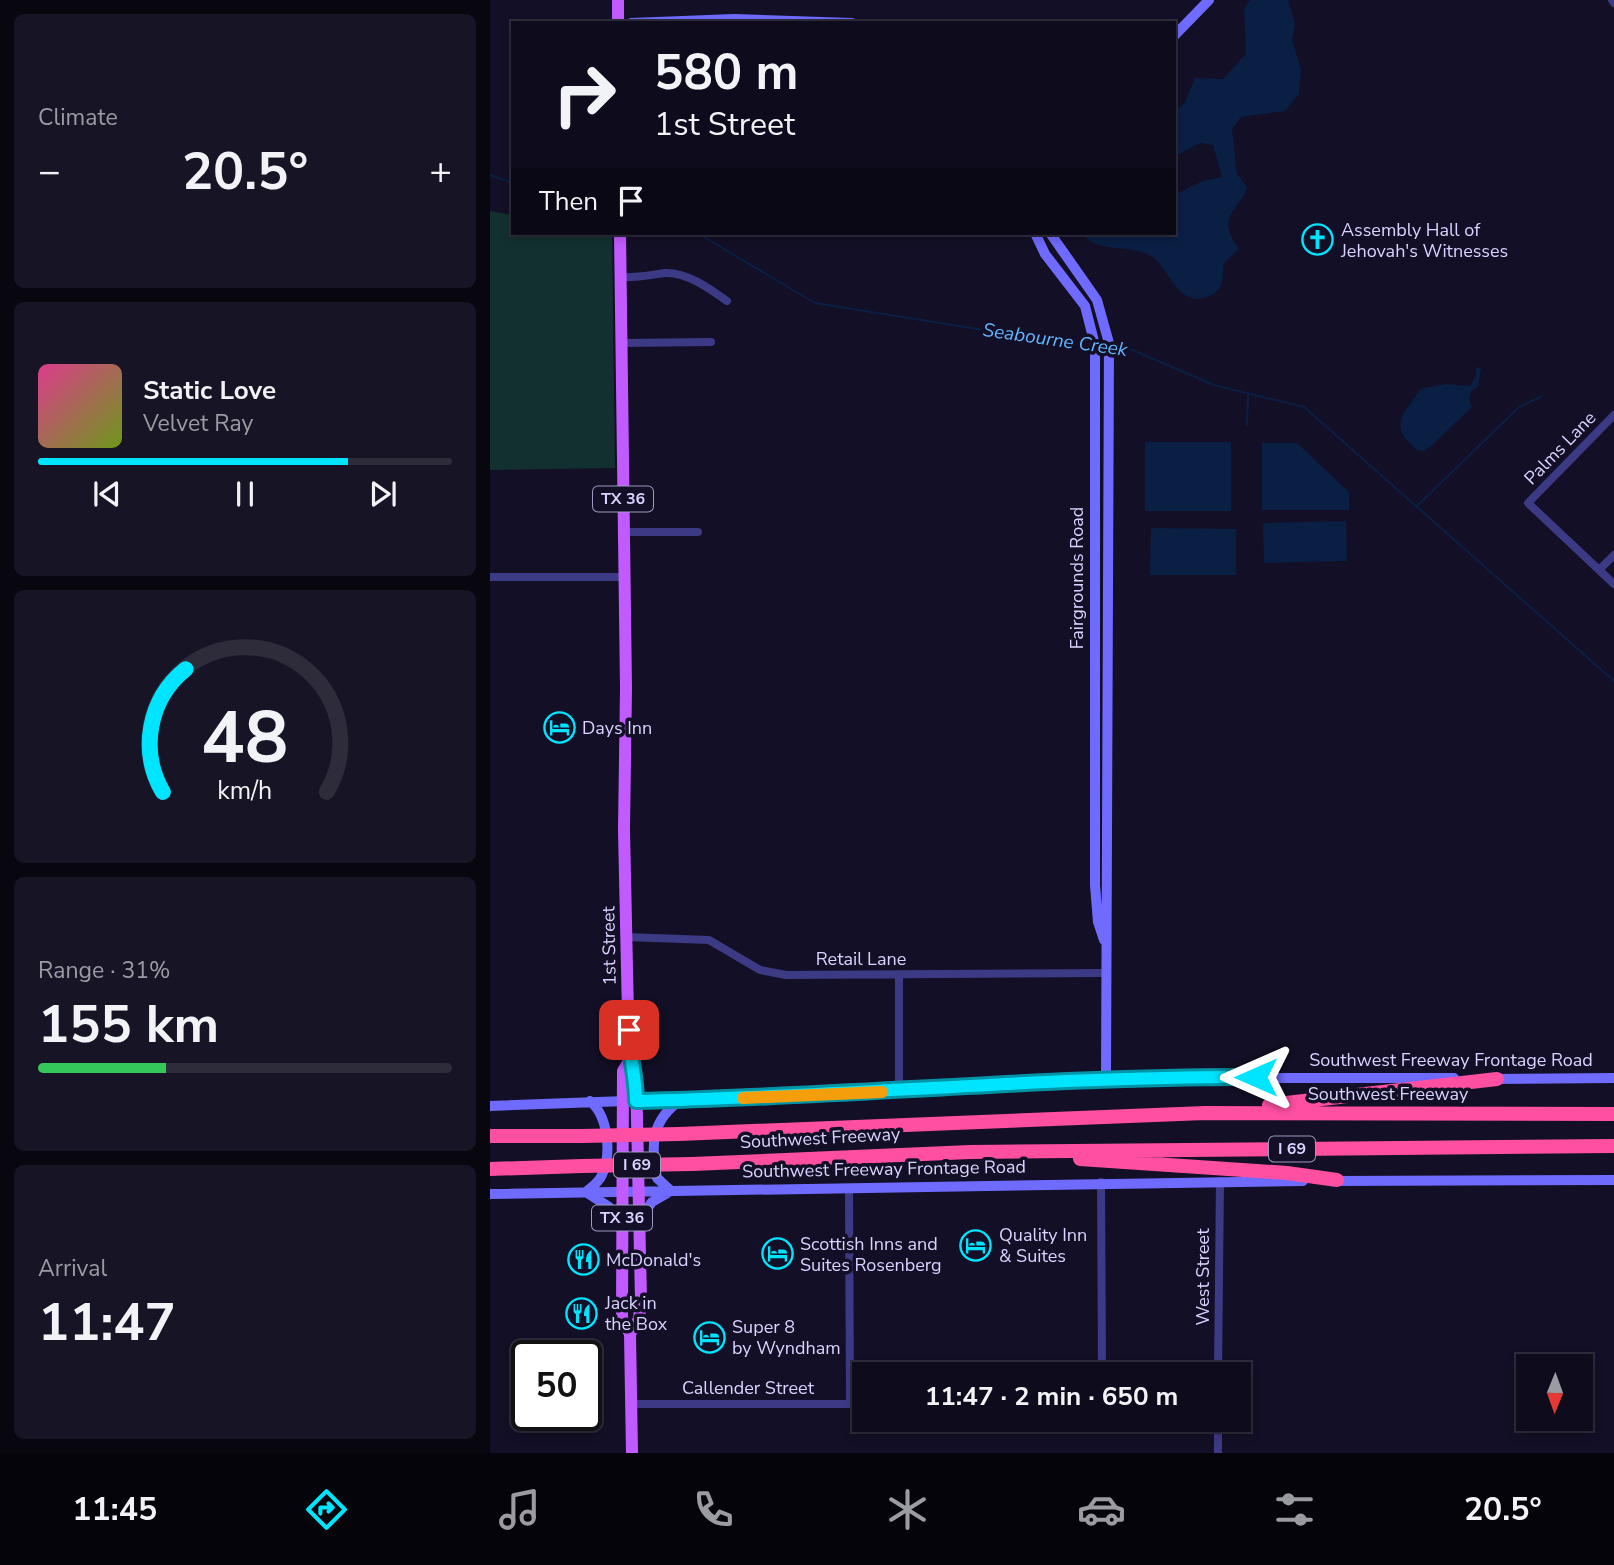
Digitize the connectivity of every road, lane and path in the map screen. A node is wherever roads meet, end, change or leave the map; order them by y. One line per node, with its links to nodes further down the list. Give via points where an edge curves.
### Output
1 (618, 0): 3 (main road)
2 (1209, 0): 6 (main road)
3 (618, 21)
4 (682, 21): 5 (main road)
5 (793, 21)
6 (1176, 34)
7 (620, 235): 10 (main road, TX 36)
8 (1036, 235): 23 (main road, Fairgrounds Road, via 1085,306 1097,371 1095,885)
9 (1050, 235): 23 (main road, Fairgrounds Road, via 1097,300 1105,321 1110,371 1109,923)
10 (620, 277): 11 (street, via 681,275); 13 (main road, TX 36)
11 (727, 301)
12 (711, 342): 13 (street)
13 (622, 343): 15 (main road, TX 36)
14 (1614, 415): 18 (street, Palms Lane, via 1528,503)
15 (623, 532): 16 (street); 19 (main road, TX 36)
16 (698, 532)
17 (1614, 555): 18 (street)
18 (1599, 570): 21 (street)
19 (624, 577): 20 (street); 22 (main road, 1st Street / TX 36)
20 (490, 578)
21 (1614, 584)
22 (626, 937): 25 (street, Retail Lane, via 709,940 748,965 779,974); 26 (main road, 1st Street / TX 36)
23 (1104, 940): 24 (main road, Fairgrounds Road)
24 (1104, 973): 25 (street, Retail Lane); 27 (main road, Fairgrounds Road)
25 (899, 975): 30 (street)
26 (629, 1061): 33 (main road, 1st Street / TX 36, via 623,1072); 34 (main road, 1st Street / TX 36, via 636,1073)
27 (1106, 1078): 29 (main road, Southwest Freeway Frontage Road); 30 (main road, Southwest Freeway Frontage Road)
28 (1614, 1078): 29 (main road, Southwest Freeway Frontage Road)
29 (1497, 1079): 36 (highway)
30 (899, 1091): 31 (main road, Southwest Freeway Frontage Road)
31 (681, 1100): 34 (main road, Southwest Freeway Frontage Road); 49 (main road, via 656,1125 656,1170)
32 (590, 1101): 33 (main road, Southwest Freeway Frontage Road); 35 (main road, Southwest Freeway Frontage Road); 50 (main road, via 604,1120 605,1156 600,1179)
33 (622, 1101): 34 (main road, Southwest Freeway Frontage Road); 47 (main road, 1st Street / TX 36)
34 (636, 1101): 48 (main road, 1st Street / TX 36)
35 (490, 1106)
36 (1205, 1113): 37 (highway, Southwest Freeway / I 69); 38 (highway, Southwest Freeway / I 69, bridge, via 679,1134)
37 (1614, 1114)
38 (490, 1136)
39 (1614, 1146): 40 (highway, Southwest Freeway / I 69)
40 (970, 1152): 41 (highway, Southwest Freeway / I 69, bridge); 44 (highway, via 1287,1173)
41 (490, 1169)
42 (1614, 1180): 44 (main road, Southwest Freeway Frontage Road)
43 (1220, 1181): 44 (main road, Southwest Freeway Frontage Road); 45 (main road, Southwest Freeway Frontage Road); 56 (street, West Street)
44 (1337, 1181)
45 (1101, 1182): 46 (main road, Southwest Freeway Frontage Road); 55 (street)
46 (849, 1189): 49 (main road, Southwest Freeway Frontage Road); 58 (street)
47 (622, 1191): 48 (main road, Southwest Freeway Frontage Road); 50 (main road, Southwest Freeway Frontage Road); 53 (main road, 1st Street / TX 36)
48 (638, 1191): 49 (main road, Southwest Freeway Frontage Road); 52 (main road, 1st Street / TX 36)
49 (671, 1191): 52 (main road, via 652,1202)
50 (586, 1192): 51 (main road, Southwest Freeway Frontage Road); 53 (main road, via 609,1207)
51 (490, 1194)
52 (639, 1220): 54 (main road, 1st Street / TX 36, via 639,1319)
53 (622, 1224): 54 (main road, 1st Street / TX 36, via 622,1318)
54 (629, 1334): 57 (main road, 1st Street / TX 36)
55 (1102, 1362)
56 (1218, 1362)
57 (631, 1404): 58 (street, Callender Street); 60 (main road, 1st Street / TX 36)
58 (850, 1404)
59 (1218, 1432): 61 (street)
60 (632, 1453)
61 (1218, 1453)

